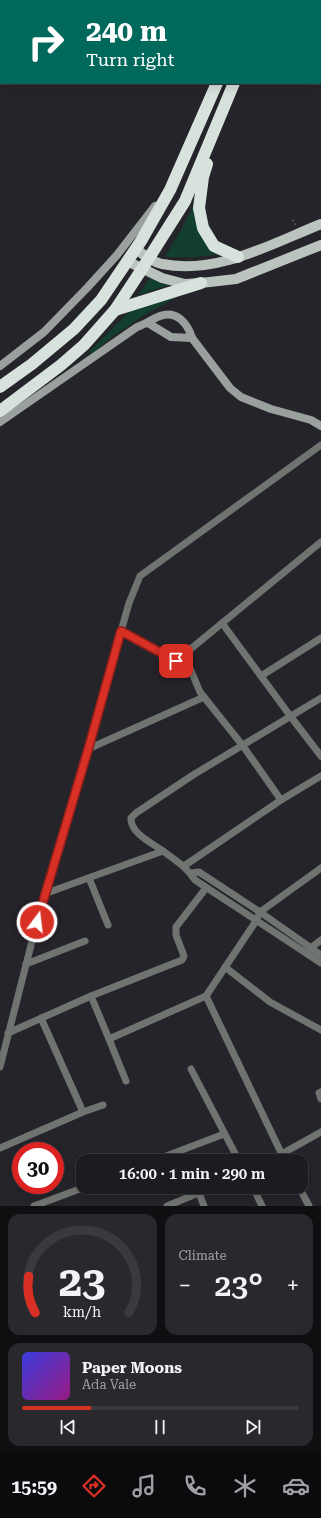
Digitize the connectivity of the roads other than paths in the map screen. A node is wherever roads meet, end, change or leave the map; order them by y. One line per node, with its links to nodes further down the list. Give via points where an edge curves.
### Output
1 (217, 84): 3 (highway)
2 (234, 84): 4 (highway)
3 (193, 137): 7 (highway, via 170,190); 15 (street, via 153,210 117,255 44,332)
4 (212, 137): 8 (highway, via 199,208 203,228 214,246); 10 (highway, via 185,201)
5 (321, 224): 8 (main road)
6 (321, 245): 11 (main road, via 236,279)
7 (136, 249): 9 (highway); 10 (main road)
8 (238, 257): 10 (main road, via 230,261 195,267)
9 (127, 261): 10 (main road); 16 (highway, via 101,300 74,329)
10 (146, 264): 11 (main road, via 162,278 185,284); 12 (highway)
11 (201, 283): 12 (highway)
12 (115, 310): 17 (highway, via 62,366)
13 (148, 324): 14 (street, via 171,337); 14 (street, via 158,316 168,314 180,318 189,327); 18 (street, via 137,327)
14 (192, 338): 19 (street, via 230,388 241,397)
15 (0, 366)
16 (0, 387)
17 (0, 410)
18 (0, 422)
19 (321, 426)
20 (321, 446): 23 (street, via 140,576)
21 (321, 542): 22 (street)
22 (222, 623): 25 (street); 26 (street)
23 (121, 631): 25 (street, via 176,661); 31 (street)
24 (321, 638): 26 (street)
25 (184, 654): 27 (street)
26 (261, 676): 29 (street)
27 (204, 697): 30 (street); 31 (street)
28 (321, 698): 29 (street)
29 (291, 717): 30 (street); 32 (street)
30 (243, 746): 34 (street); 35 (street, via 193,775 131,818 136,831)
31 (88, 750): 41 (street)
32 (321, 756)
33 (321, 776): 34 (street)
34 (281, 800): 36 (street)
35 (163, 851): 36 (street); 39 (street)
36 (184, 866): 38 (street)
37 (321, 868): 42 (street)
38 (191, 873): 40 (street, via 195,880); 42 (street, via 199,872)
39 (89, 878): 41 (street); 44 (street)
40 (206, 888): 43 (street); 52 (street, via 176,927 176,935 184,956 182,960)
41 (44, 894): 50 (street)
42 (260, 912): 43 (street); 47 (street)
43 (256, 921): 47 (street); 51 (street)
44 (108, 925)
45 (321, 940): 47 (street)
46 (85, 941): 50 (street)
47 (308, 950): 48 (street); 49 (street)
48 (321, 955)
49 (321, 963)
50 (26, 964): 56 (street)
51 (225, 967): 53 (street); 55 (street, via 270,1002)
52 (92, 996): 54 (street); 57 (street)
53 (206, 996): 57 (street); 70 (street)
54 (41, 1018): 56 (street); 64 (street)
55 (321, 1030)
56 (8, 1033): 58 (street)
57 (109, 1039): 60 (street)
58 (0, 1067)
59 (191, 1069): 66 (street)
60 (126, 1081)
61 (321, 1092): 62 (street)
62 (321, 1099)
63 (103, 1105): 64 (street)
64 (83, 1112): 67 (street)
65 (321, 1132): 71 (street)
66 (224, 1134): 68 (street); 69 (street)
67 (0, 1148)
68 (171, 1154)
69 (235, 1154)
70 (281, 1154)
71 (289, 1154)
72 (76, 1190): 77 (street)
73 (197, 1194): 78 (street)
74 (199, 1194): 79 (street)
75 (256, 1194): 80 (street)
76 (303, 1194): 81 (street)
77 (34, 1206)
78 (167, 1206)
79 (204, 1206)
80 (262, 1206)
81 (310, 1206)

